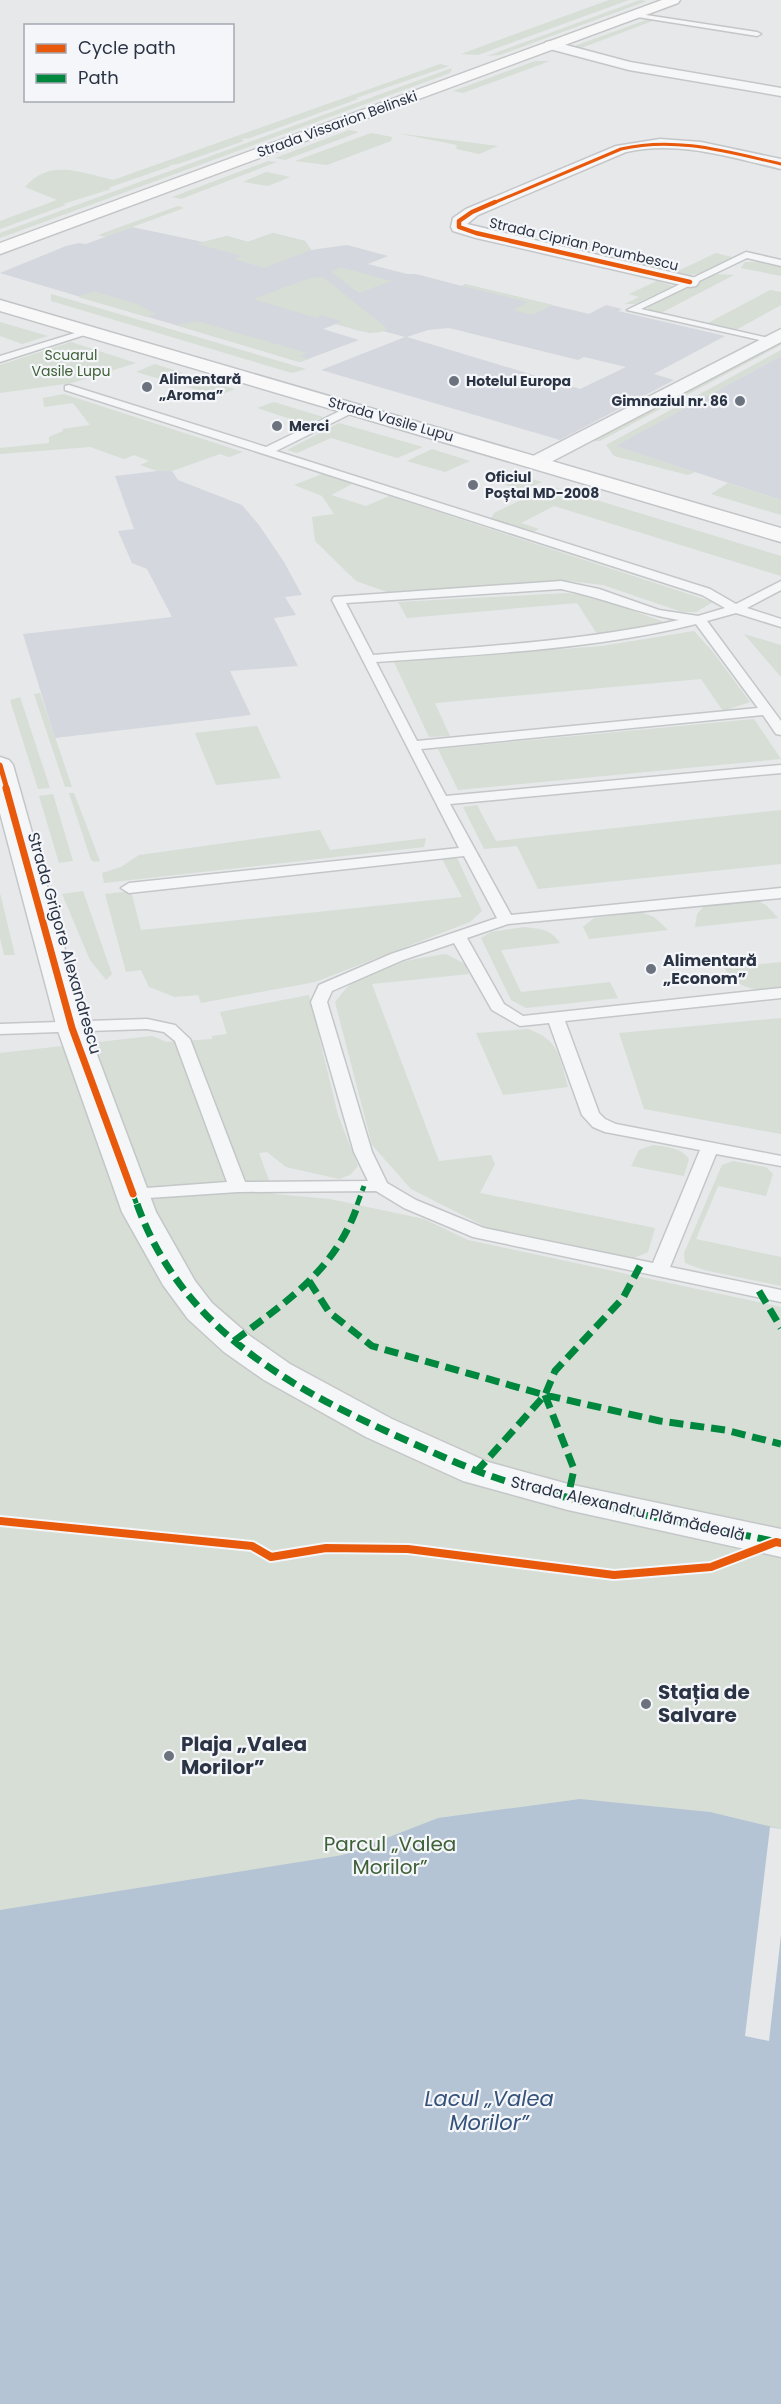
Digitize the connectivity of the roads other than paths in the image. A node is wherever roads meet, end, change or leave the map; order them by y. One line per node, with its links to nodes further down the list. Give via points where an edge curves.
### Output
1 (674, 0): 2 (main road, Strada Vissarion Belinski)
2 (633, 15): 3 (lane); 4 (main road, Strada Vissarion Belinski)
3 (757, 34)
4 (551, 45): 5 (main road, Strada Vissarion Belinski); 6 (street)
5 (520, 57): 6 (street); 9 (main road, Strada Vissarion Belinski)
6 (629, 66): 7 (street)
7 (781, 92)
8 (781, 164): 11 (street, Strada Ciprian Porumbescu, via 669,143 644,143 599,158 459,221 459,227 476,233)
9 (0, 249)
10 (781, 263): 11 (lane, via 746,255)
11 (690, 282): 14 (lane, via 632,310)
12 (0, 305): 13 (main road, Strada Vasile Lupu)
13 (92, 331): 15 (lane); 17 (main road, Strada Vasile Lupu)
14 (775, 338): 19 (street)
15 (0, 359)
16 (69, 388): 18 (lane)
17 (354, 408): 18 (lane); 19 (main road, Strada Vasile Lupu)
18 (265, 452): 22 (lane, via 700,590)
19 (536, 462): 20 (main road, Strada Vasile Lupu)
20 (781, 535)
21 (781, 585): 22 (lane)
22 (736, 609): 23 (lane); 24 (lane)
23 (699, 620): 25 (lane, via 603,639); 25 (lane, via 561,585 338,600); 26 (lane)
24 (781, 623)
25 (368, 659): 28 (lane)
26 (767, 711): 27 (lane); 28 (lane)
27 (781, 732)
28 (412, 746): 31 (lane)
29 (0, 765): 39 (street, Strada Grigore Alexandrescu)
30 (781, 769): 31 (lane)
31 (441, 801): 32 (lane)
32 (468, 851): 33 (lane); 35 (lane)
33 (129, 888)
34 (781, 892): 35 (lane)
35 (506, 920): 36 (lane)
36 (458, 936): 38 (lane, via 498,1007 520,1021); 43 (lane, via 334,983 325,988 319,1002 363,1152)
37 (781, 993): 38 (lane)
38 (555, 1017): 41 (lane, via 591,1115 599,1123)
39 (72, 1028): 40 (lane); 44 (lane, via 147,1024 177,1033); 45 (street, Strada Grigore Alexandrescu)
40 (0, 1029)
41 (710, 1147): 42 (lane); 46 (lane)
42 (781, 1161)
43 (380, 1186): 44 (lane); 46 (lane, via 442,1220 479,1233)
44 (238, 1187): 45 (lane)
45 (133, 1194): 48 (street, Strada Grigore Alexandrescu, via 180,1285 200,1311 237,1344 325,1400)
46 (659, 1270): 47 (lane)
47 (781, 1296)
48 (476, 1472): 49 (street, Strada Alexandru Plămădeală, via 568,1497)
49 (781, 1543)

